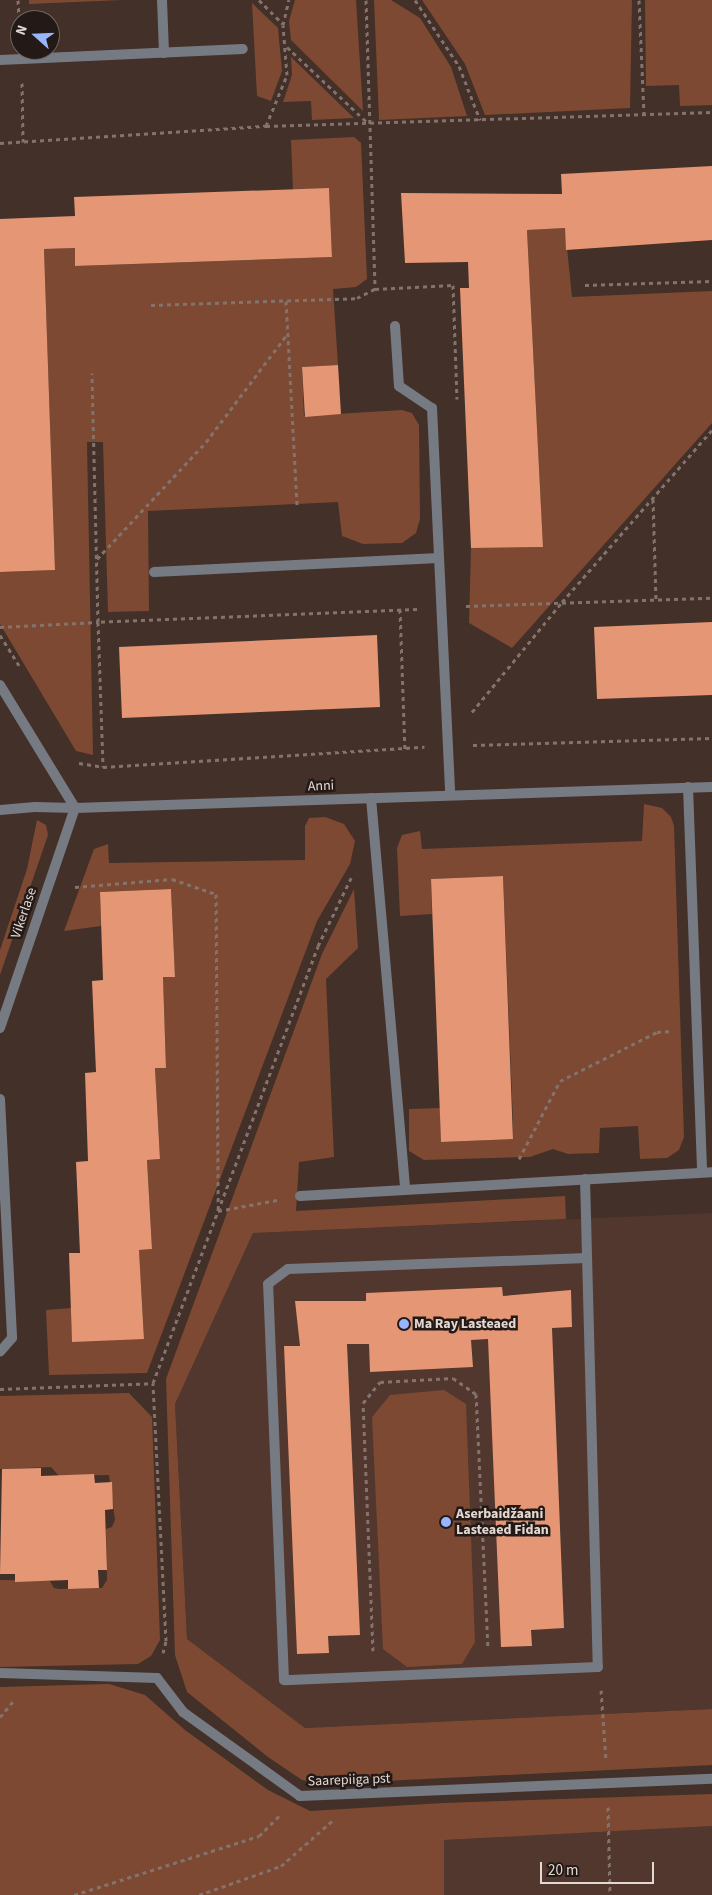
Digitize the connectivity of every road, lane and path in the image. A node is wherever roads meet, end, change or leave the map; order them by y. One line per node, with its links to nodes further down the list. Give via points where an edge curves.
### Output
1 (162, 0): 9 (street)
2 (259, 0): 6 (path)
3 (289, 0): 6 (path)
4 (415, 0): 14 (path, via 458,66)
5 (639, 0): 13 (path)
6 (283, 25): 7 (path)
7 (286, 47): 15 (path); 16 (path, via 287,75)
8 (243, 49): 9 (street)
9 (164, 53): 10 (street)
10 (60, 57)
11 (21, 60): 17 (path)
12 (712, 112): 13 (path)
13 (644, 114): 14 (path)
14 (480, 120): 15 (path)
15 (369, 123): 16 (path)
16 (266, 126): 17 (path)
17 (23, 142): 18 (path)
18 (0, 143)
19 (712, 281): 20 (path)
20 (586, 285)
21 (375, 289): 22 (path, via 357,298)
22 (286, 301): 23 (path); 25 (path)
23 (152, 305)
24 (395, 326): 30 (street, via 399,386 432,408)
25 (288, 333): 29 (path); 31 (path, via 206,442)
26 (92, 373): 31 (path)
27 (712, 430): 28 (path)
28 (653, 498): 34 (path); 35 (path)
29 (297, 505)
30 (439, 558): 32 (street); 36 (street)
31 (97, 559): 38 (path)
32 (154, 572)
33 (712, 598): 34 (path)
34 (656, 601): 35 (path)
35 (562, 602): 36 (path); 41 (path)
36 (442, 608): 37 (path); 43 (street)
37 (400, 610): 38 (path); 44 (path)
38 (98, 622): 39 (path); 44 (path, via 102,767)
39 (0, 627)
40 (0, 685): 49 (street)
41 (470, 714)
42 (712, 738): 43 (path)
43 (448, 746): 44 (path); 47 (street)
44 (405, 748)
45 (688, 787): 46 (street, Anni); 47 (street, Anni); 54 (street)
46 (712, 787)
47 (450, 793): 48 (street, Anni)
48 (371, 798): 49 (street, Anni); 59 (street)
49 (75, 808): 50 (street, Anni); 52 (street, Vikerlase)
50 (0, 810)
51 (353, 874): 61 (path, via 318,946)
52 (48, 888): 53 (street, Vikerlase); 61 (path, via 172,879 216,894)
53 (0, 1028)
54 (697, 1028): 56 (street); 58 (path, via 657,1032 560,1081)
55 (0, 1099): 63 (street, via 12,1338)
56 (707, 1172): 57 (street)
57 (585, 1179): 58 (street); 62 (street)
58 (506, 1184): 59 (street)
59 (405, 1190): 60 (street)
60 (300, 1196): 61 (path)
61 (218, 1211): 64 (path)
62 (587, 1258): 66 (street); 69 (street, via 288,1269 268,1284 284,1680)
63 (0, 1352)
64 (153, 1383): 65 (path); 70 (path, via 166,1641)
65 (0, 1389)
66 (598, 1667): 67 (street); 72 (path, via 605,1714)
67 (489, 1672): 69 (street); 69 (path, via 476,1394 453,1378 380,1382 363,1403)
68 (0, 1674): 70 (street)
69 (374, 1676)
70 (157, 1678): 74 (street, Saarepiiga pst, via 183,1712)
71 (712, 1779): 72 (street, Saarepiiga pst)
72 (607, 1784): 73 (street, Saarepiiga pst); 77 (path)
73 (364, 1793): 74 (street, Saarepiiga pst); 76 (path, via 281,1866)
74 (300, 1796): 75 (path, via 258,1836)
75 (74, 1895)
76 (199, 1895)
77 (610, 1895)

